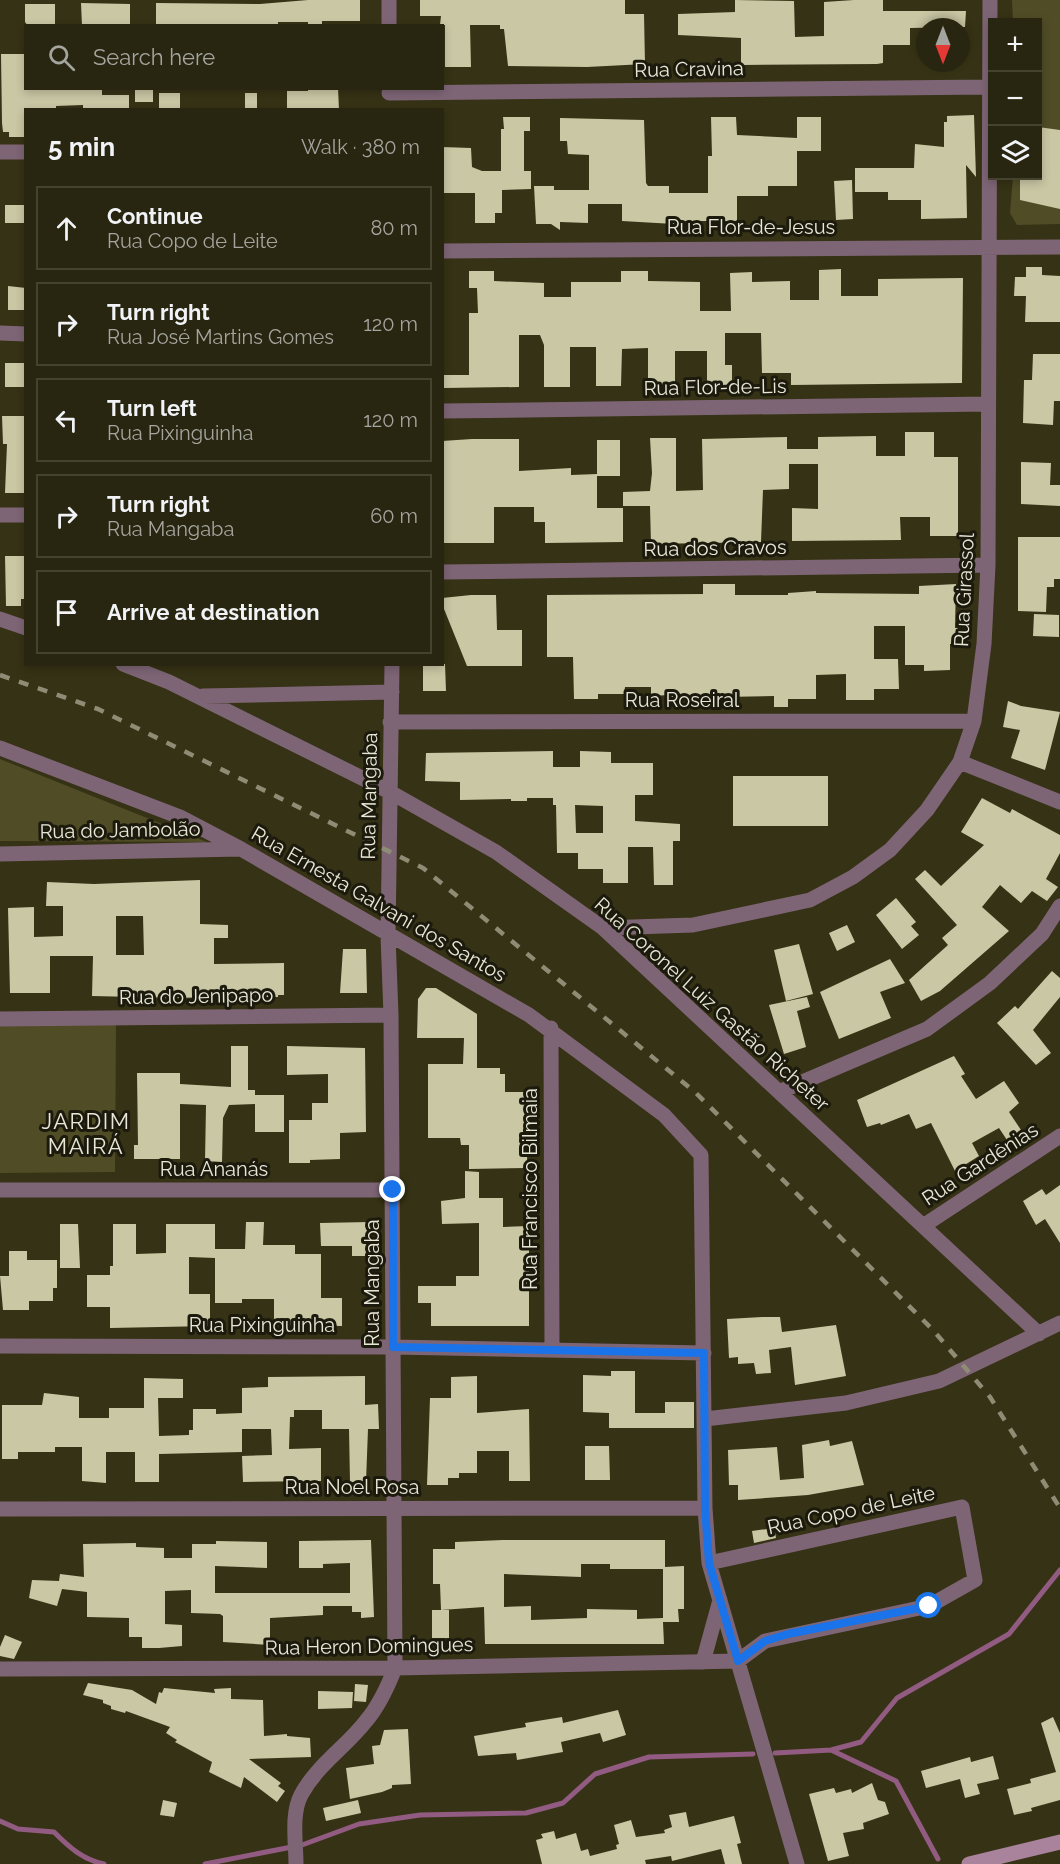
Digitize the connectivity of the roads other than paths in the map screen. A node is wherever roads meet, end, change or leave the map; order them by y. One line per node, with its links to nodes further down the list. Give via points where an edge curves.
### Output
1 (389, 0): 3 (street)
2 (990, 0): 4 (street, Rua Girassol)
3 (389, 24)
4 (989, 72)
5 (988, 87): 6 (street, Rua Cravina)
6 (389, 91): 7 (street)
7 (390, 108)
8 (989, 126): 11 (street, Rua Girassol)
9 (0, 152): 10 (street)
10 (24, 152)
11 (989, 246): 12 (street, Rua Flor-de-Jesus); 13 (street, Rua Flor-de-Jesus); 16 (street, Rua Girassol)
12 (1060, 248)
13 (444, 250)
14 (0, 333): 15 (street)
15 (24, 334)
16 (988, 404): 17 (street, Rua Flor-de-Lis); 20 (street, Rua Girassol)
17 (444, 411)
18 (0, 515): 19 (street)
19 (24, 515)
20 (988, 566): 21 (street, Rua dos Cravos); 28 (street, Rua Girassol, via 984,644)
21 (444, 572)
22 (0, 619): 23 (street)
23 (24, 627)
24 (128, 666): 27 (street, Rua Coronel Luiz Gastão Richeter)
25 (392, 666): 26 (street, Rua Mangaba)
26 (392, 692): 27 (street); 29 (street, Rua Mangaba)
27 (199, 697): 32 (street, Rua Coronel Luiz Gastão Richeter)
28 (974, 721): 29 (street, Rua Roseiral); 31 (street, Rua Girassol)
29 (390, 722): 32 (street, Rua Mangaba)
30 (0, 748): 34 (street, Rua Ernesta Galvani dos Santos, via 180,817)
31 (960, 762): 33 (street); 37 (street, Rua Girassol, via 927,810 890,849 853,877 810,900 693,925)
32 (390, 792): 37 (street, Rua Coronel Luiz Gastão Richeter, via 496,852); 38 (street, Rua Mangaba)
33 (1060, 802)
34 (241, 849): 35 (street, Rua do Jambolão); 38 (street, Rua Ernesta Galvani dos Santos)
35 (0, 854)
36 (1060, 906): 42 (street, via 1042,934 990,983 927,1029)
37 (603, 928): 42 (street, Rua Coronel Luiz Gastão Richeter)
38 (388, 936): 39 (street, Rua Mangaba); 41 (street, Rua Ernesta Galvani dos Santos)
39 (392, 1015): 40 (street, Rua do Jenipapo); 45 (street, Rua Mangaba)
40 (0, 1019)
41 (550, 1028): 51 (street, Rua Francisco Bilmaia); 52 (street, Rua Ernesta Galvani dos Santos, via 664,1115 701,1155)
42 (779, 1092): 46 (street, Rua Coronel Luiz Gastão Richeter)
43 (1060, 1136): 46 (street, Rua Gardênias)
44 (0, 1190): 45 (street, Rua Ananás)
45 (393, 1190): 50 (street, Rua Mangaba)
46 (923, 1226): 48 (street, Rua Coronel Luiz Gastão Richeter)
47 (1060, 1323): 48 (street)
48 (1039, 1334): 53 (street, via 939,1381 846,1403)
49 (0, 1346): 50 (street, Rua Pixinguinha)
50 (393, 1347): 51 (street, Rua Pixinguinha); 54 (street, Rua Mangaba)
51 (552, 1350): 52 (street, Rua Pixinguinha)
52 (704, 1353): 53 (street)
53 (705, 1419): 55 (street)
54 (394, 1508): 55 (street, Rua Noel Rosa); 56 (street, Rua Noel Rosa); 61 (street, Rua Mangaba)
55 (705, 1508): 57 (street)
56 (0, 1509)
57 (709, 1563): 58 (street); 59 (street, Rua Copo de Leite, via 962,1507 975,1580 929,1606 765,1641)
58 (720, 1600): 59 (street); 60 (street)
59 (738, 1661): 60 (street, Rua Heron Domingues); 65 (street)
60 (703, 1662): 61 (street, Rua Heron Domingues)
61 (395, 1668): 62 (street, Rua Heron Domingues); 64 (street, Rua Mangaba, via 366,1721 300,1796)
62 (0, 1670)
63 (1060, 1842): 66 (street)
64 (296, 1856)
65 (797, 1864)
66 (969, 1864)

